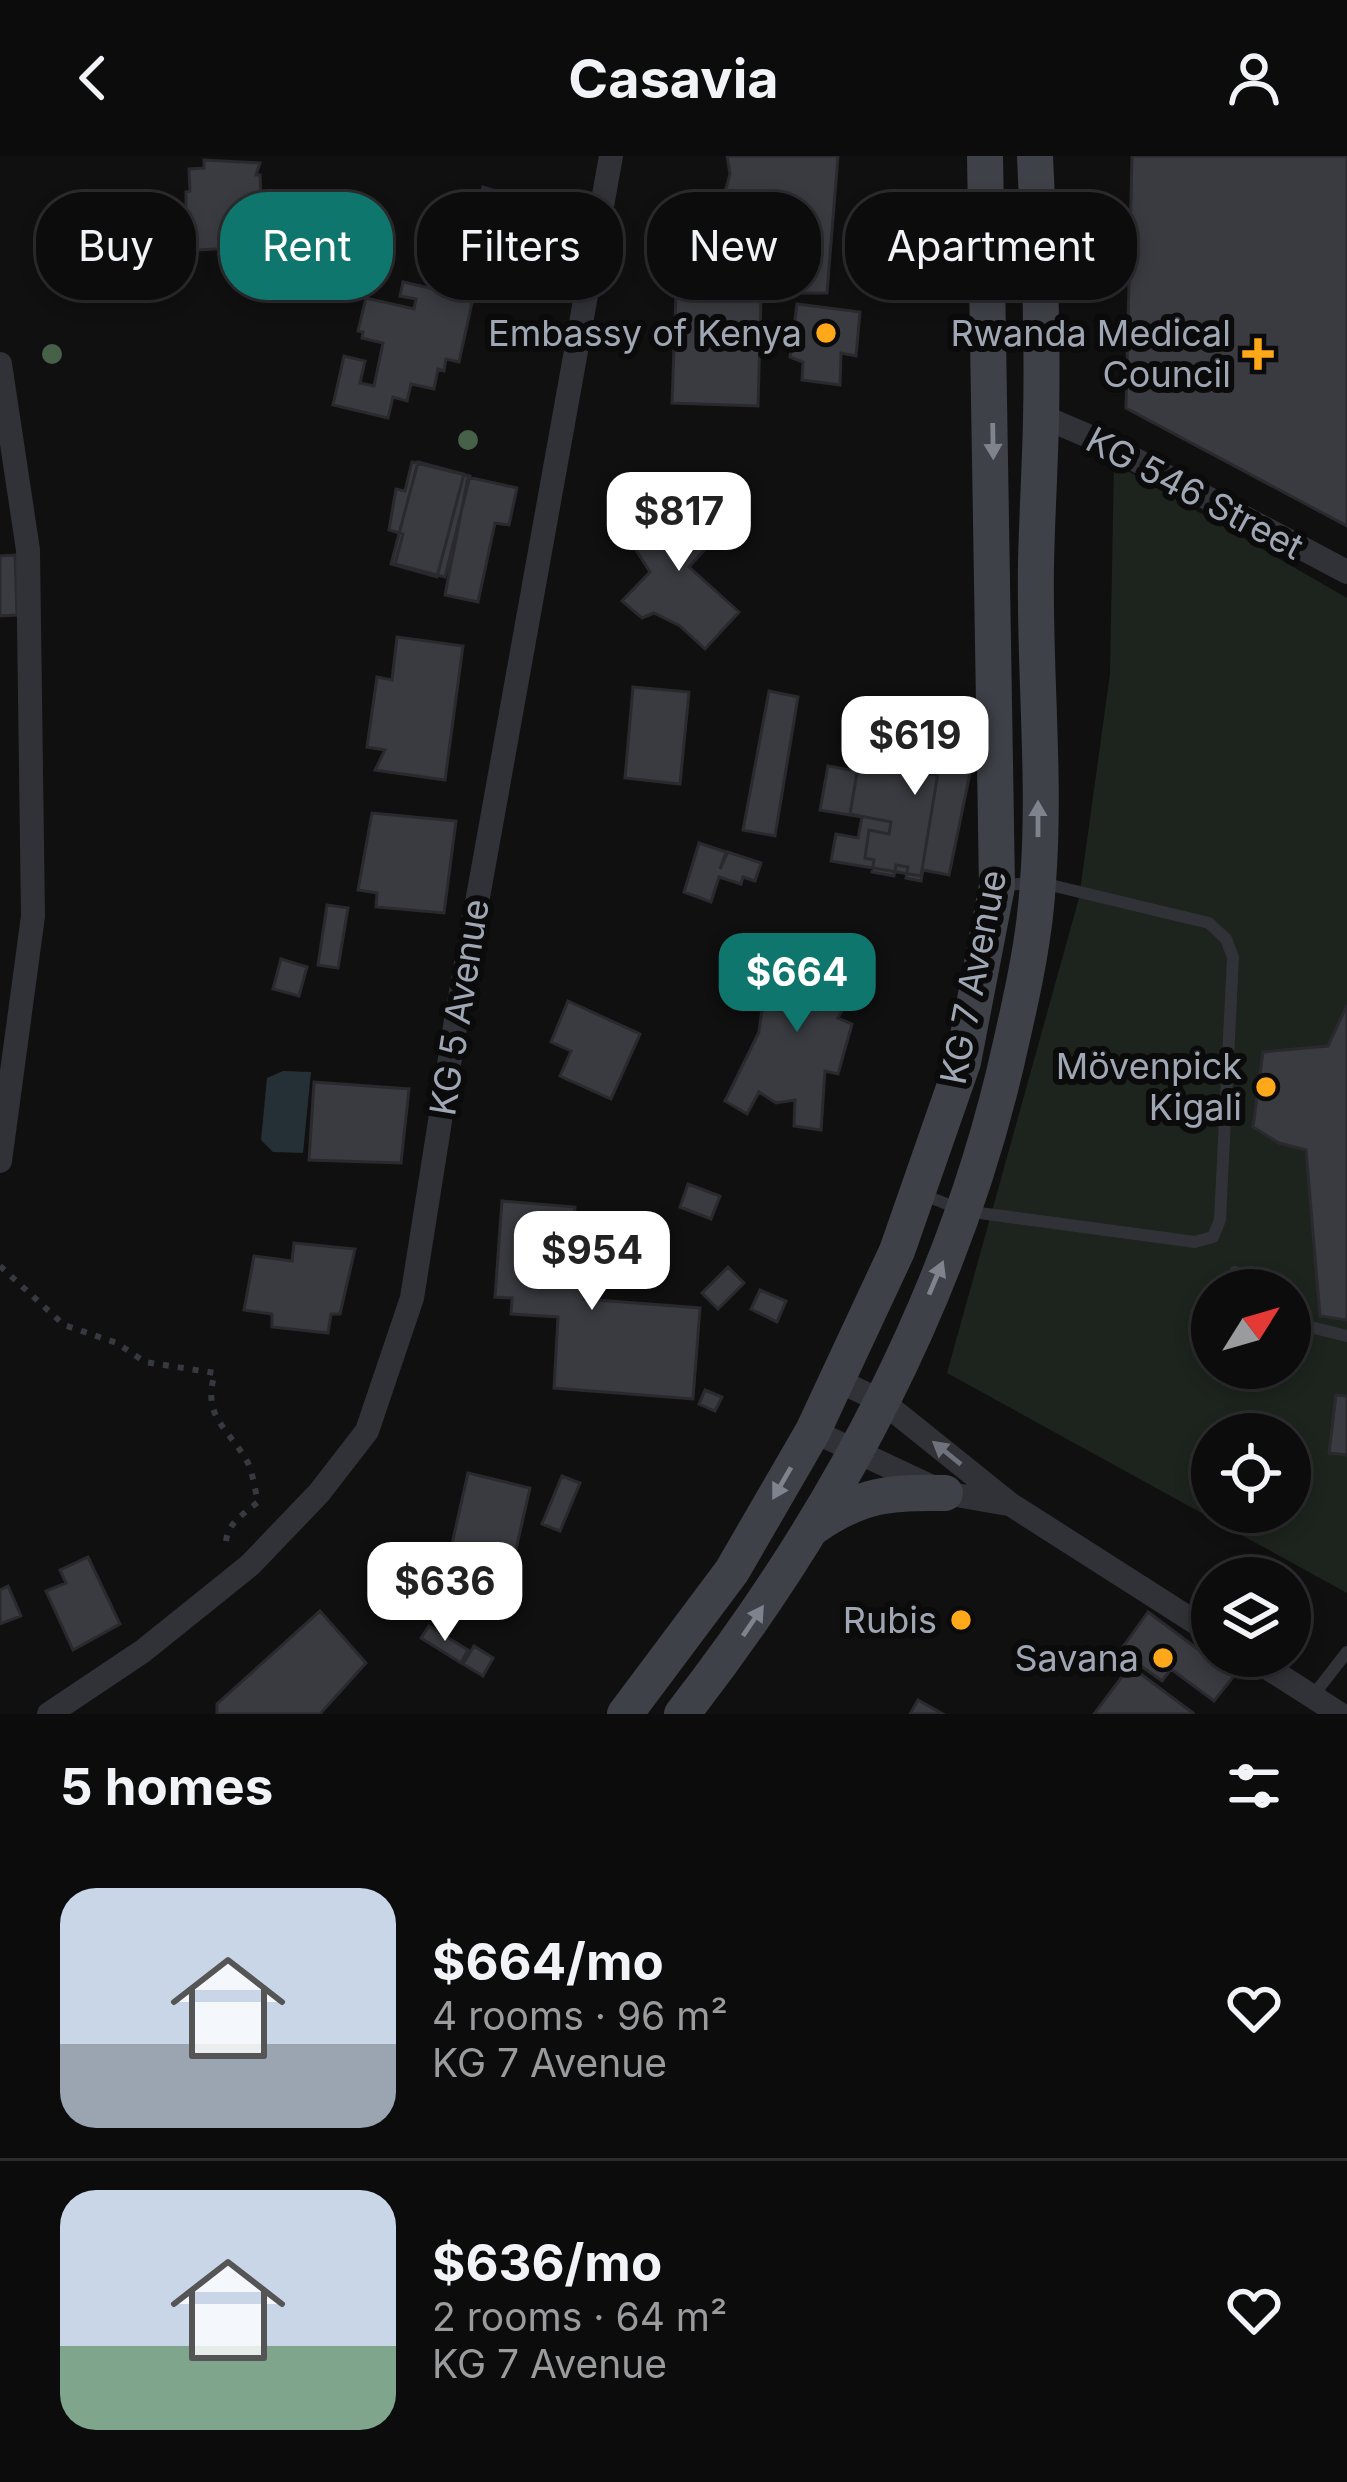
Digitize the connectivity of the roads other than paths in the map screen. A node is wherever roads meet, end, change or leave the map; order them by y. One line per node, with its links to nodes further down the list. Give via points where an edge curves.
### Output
1 (611, 156): 25 (street, KG 5 Avenue, via 412,1298 367,1431 320,1493 236,1576)
2 (986, 156): 8 (main road, KG 7 Avenue, one-way to 8)
3 (1035, 156): 5 (main road, KG 7 Avenue)
4 (0, 364): 9 (street, via 28,550 33,916)
5 (1041, 416): 6 (street, KG 546 Street); 7 (main road, KG 7 Avenue, one-way to 5)
6 (1347, 572)
7 (1039, 882): 8 (lane); 11 (main road, KG 7 Avenue, via 1005,1072); 11 (lane, via 1209,923 1226,939 1233,957 1220,1220 1213,1237 1195,1242)
8 (997, 886): 10 (main road, KG 7 Avenue, via 963,1062)
9 (0, 1161)
10 (917, 1193): 11 (lane); 14 (main road, KG 7 Avenue)
11 (965, 1211): 15 (main road, KG 7 Avenue, one-way to 11)
12 (1311, 1327): 13 (lane)
13 (1347, 1336)
14 (837, 1380): 15 (street); 16 (main road, KG 7 Avenue)
15 (883, 1402): 17 (main road, KG 7 Avenue); 19 (street, one-way to 15)
16 (813, 1431): 17 (street); 26 (main road, KG 7 Avenue, one-way to 26, via 732,1571)
17 (857, 1452): 18 (street); 20 (main road, KG 7 Avenue)
18 (945, 1493): 19 (street); 20 (main road, via 868,1496)
19 (1010, 1504): 21 (street)
20 (812, 1528): 27 (main road, KG 7 Avenue, one-way to 20)
21 (1191, 1620)
22 (1347, 1652): 24 (lane)
23 (1282, 1677): 24 (street)
24 (1312, 1696): 28 (street)
25 (49, 1714)
26 (625, 1714)
27 (682, 1714)
28 (1340, 1714)

